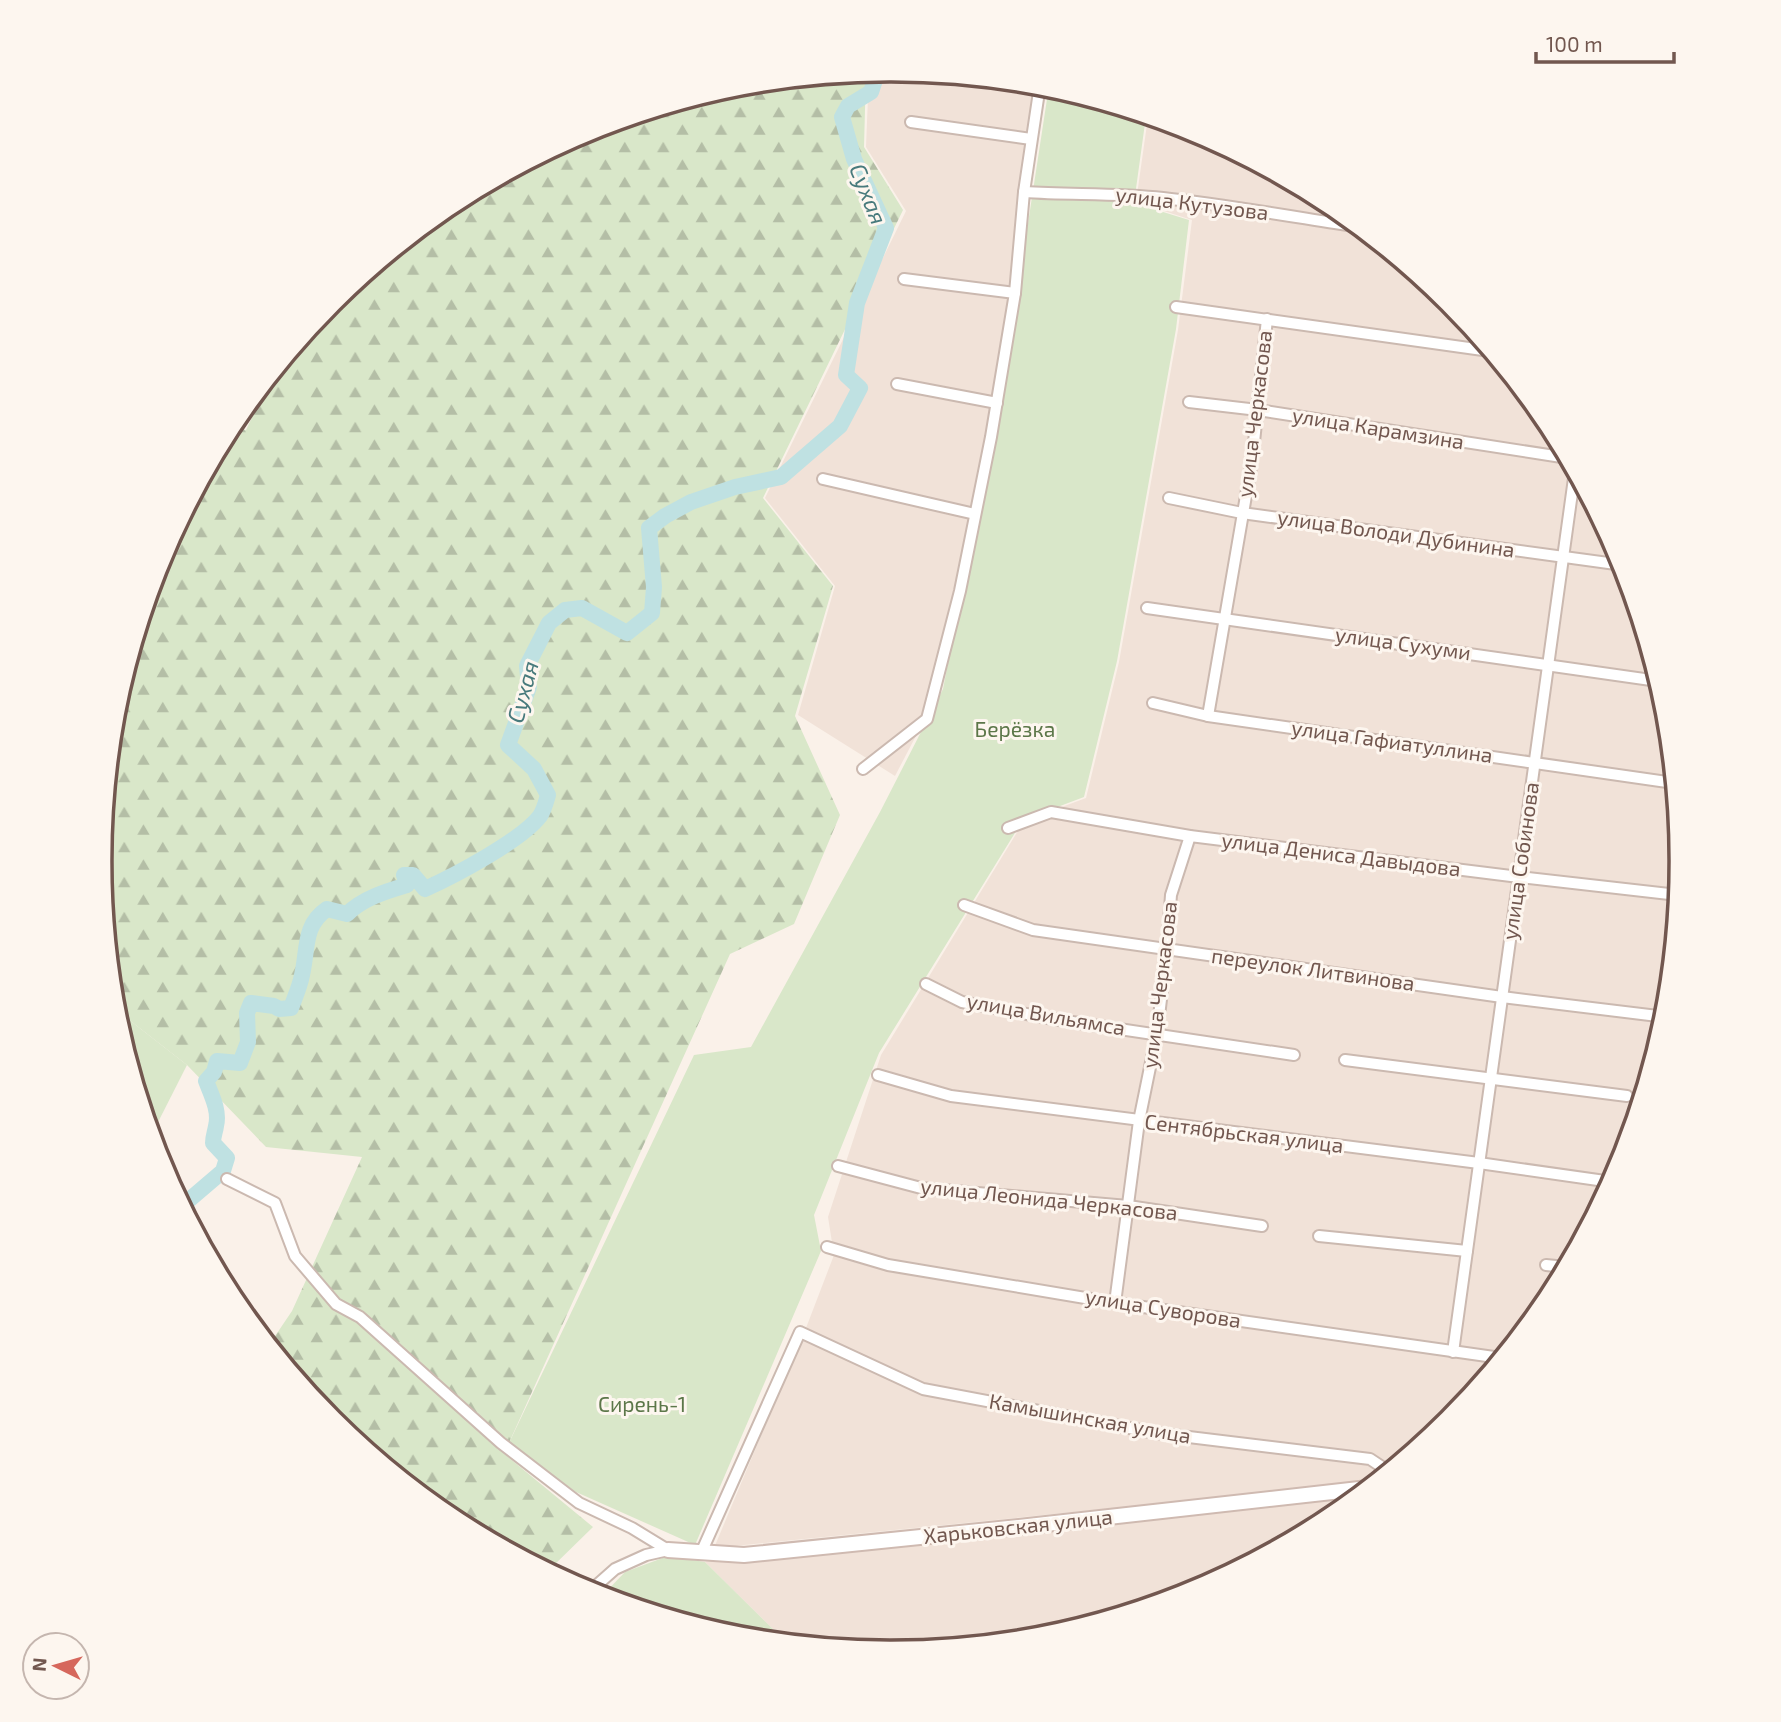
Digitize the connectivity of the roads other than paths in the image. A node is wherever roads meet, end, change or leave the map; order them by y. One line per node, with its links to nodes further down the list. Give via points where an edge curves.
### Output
1 (1038, 96): 3 (street)
2 (911, 122): 3 (street)
3 (1031, 139): 4 (street)
4 (1024, 192): 5 (street, улица Кутузова, via 1164,198); 7 (street)
5 (1338, 224)
6 (904, 279): 7 (street)
7 (1015, 293): 13 (street)
8 (1176, 307): 9 (street)
9 (1267, 319): 10 (street); 14 (street, улица Черкасова)
10 (1477, 349)
11 (897, 384): 13 (street)
12 (1189, 402): 14 (street, улица Карамзина)
13 (997, 403): 20 (street)
14 (1258, 410): 15 (street, улица Карамзина); 19 (street, улица Черкасова)
15 (1555, 456)
16 (823, 479): 20 (street)
17 (1573, 487): 21 (street, улица Собинова)
18 (1169, 498): 19 (street, улица Володи Дубинина)
19 (1242, 513): 21 (street, улица Володи Дубинина); 24 (street, улица Черкасова)
20 (975, 514): 30 (street, via 927,719)
21 (1563, 556): 22 (street, улица Володи Дубинина); 25 (street, улица Собинова)
22 (1610, 563)
23 (1147, 608): 24 (street, улица Сухуми)
24 (1225, 619): 25 (street, улица Сухуми); 28 (street, улица Черкасова)
25 (1548, 666): 26 (street, улица Сухуми); 29 (street, улица Собинова)
26 (1648, 680)
27 (1153, 703): 28 (street, улица Гафиатуллина)
28 (1208, 716): 29 (street, улица Гафиатуллина)
29 (1535, 762): 31 (street, улица Гафиатуллина); 34 (street, улица Собинова)
30 (863, 769)
31 (1665, 782)
32 (1008, 828): 33 (street, улица Дениса Давыдова, via 1051,812)
33 (1190, 835): 34 (street, улица Дениса Давыдова); 37 (street, улица Черкасова, via 1171,895)
34 (1519, 877): 35 (street, улица Дениса Давыдова); 39 (street, улица Собинова)
35 (1668, 894)
36 (964, 905): 37 (street, переулок Литвинова, via 1033,930)
37 (1167, 949): 39 (street, переулок Литвинова); 41 (street, улица Черкасова)
38 (926, 984): 41 (street, улица Вильямса, via 962,1002)
39 (1502, 997): 40 (street, переулок Литвинова); 45 (street, улица Собинова)
40 (1653, 1015)
41 (1157, 1033): 42 (street, улица Вильямса); 47 (street, улица Черкасова)
42 (1294, 1055)
43 (1345, 1060): 45 (street)
44 (878, 1075): 47 (street, Сентябрьская улица, via 951,1096)
45 (1491, 1078): 46 (street); 48 (street, улица Собинова)
46 (1627, 1097)
47 (1139, 1121): 48 (street, Сентябрьская улица); 52 (street, улица Черкасова)
48 (1479, 1163): 51 (street, Сентябрьская улица); 56 (street, улица Собинова)
49 (838, 1166): 52 (street, улица Леонида Черкасова, via 922,1188)
50 (227, 1180): 64 (street, via 275,1203 295,1256 336,1304 360,1317 501,1443 579,1503)
51 (1600, 1180)
52 (1128, 1206): 53 (street, улица Леонида Черкасова); 59 (street, улица Черкасова)
53 (1262, 1226)
54 (1319, 1236): 56 (street)
55 (827, 1247): 59 (street, улица Суворова, via 888,1265)
56 (1467, 1251): 60 (street, улица Собинова)
57 (1546, 1265): 58 (street)
58 (1555, 1266)
59 (1115, 1303): 60 (street, улица Суворова)
60 (1454, 1352): 61 (street, улица Суворова)
61 (1490, 1357)
62 (1380, 1466): 65 (street, Камышинская улица, via 1370,1459 1156,1433 923,1389 800,1332)
63 (1350, 1490): 65 (street, Харьковская улица, via 744,1555)
64 (668, 1550): 65 (street, Харьковская улица); 66 (street, via 615,1569)
65 (701, 1553)
66 (599, 1583)

